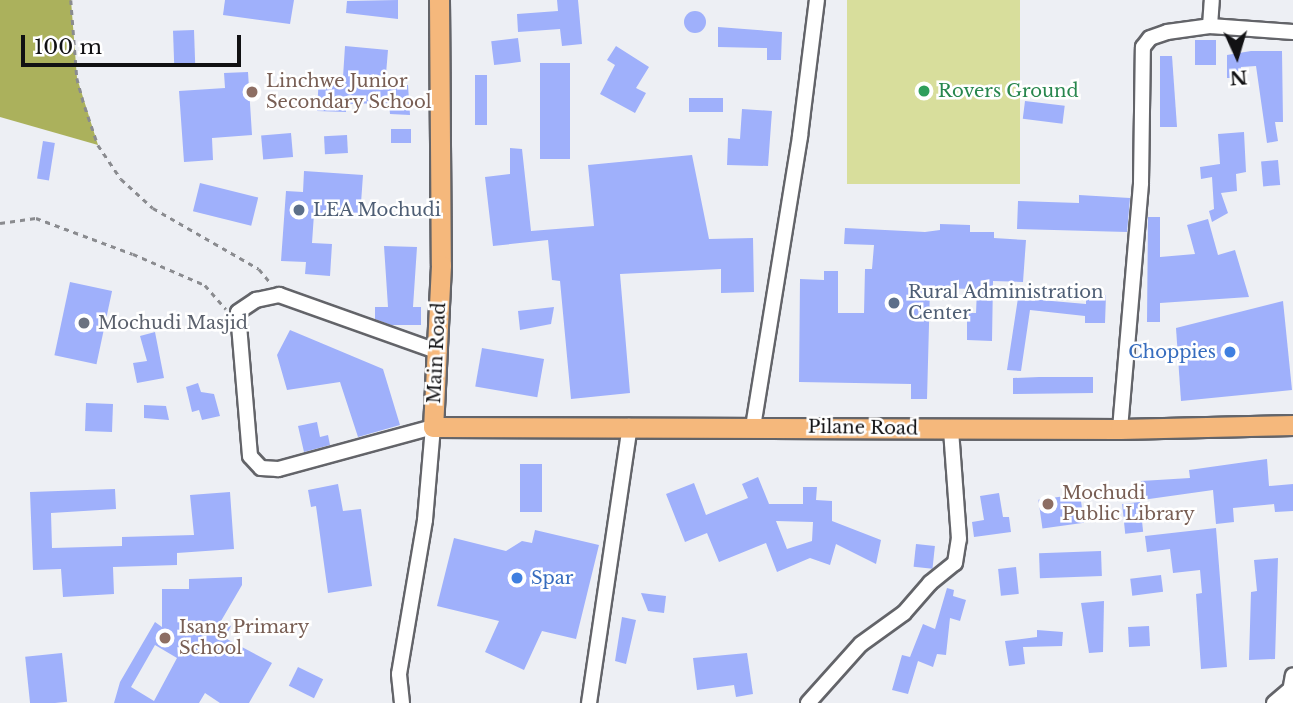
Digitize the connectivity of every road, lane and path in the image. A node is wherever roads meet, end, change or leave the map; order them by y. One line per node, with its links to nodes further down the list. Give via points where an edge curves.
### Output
1 (71, 0): 8 (path, via 77,78 85,107 98,145 121,179 153,208 259,269)
2 (439, 0): 10 (main road, Main Road)
3 (817, 0): 14 (street)
4 (1212, 0): 5 (street)
5 (1210, 26): 6 (street); 16 (street, via 1167,32 1150,38 1143,47 1141,183)
6 (1293, 32)
7 (0, 223): 9 (path, via 36,218 133,254 205,285)
8 (279, 295): 9 (street, via 242,306); 10 (street)
9 (236, 323): 13 (street, via 250,456 261,468 278,468)
10 (439, 352): 13 (main road, Main Road)
11 (1293, 425): 16 (main road, Pilane Road)
12 (629, 426): 13 (main road, Pilane Road); 14 (main road, Pilane Road); 19 (street)
13 (433, 427): 18 (street, Main Road, via 425,520 399,674)
14 (753, 427): 15 (main road, Pilane Road)
15 (951, 429): 16 (main road, Pilane Road); 20 (street, via 959,538 955,564 930,583 904,613 861,644)
16 (1120, 429)
17 (1291, 689): 21 (street)
18 (402, 703)
19 (589, 703)
20 (808, 703)
21 (1274, 703)

